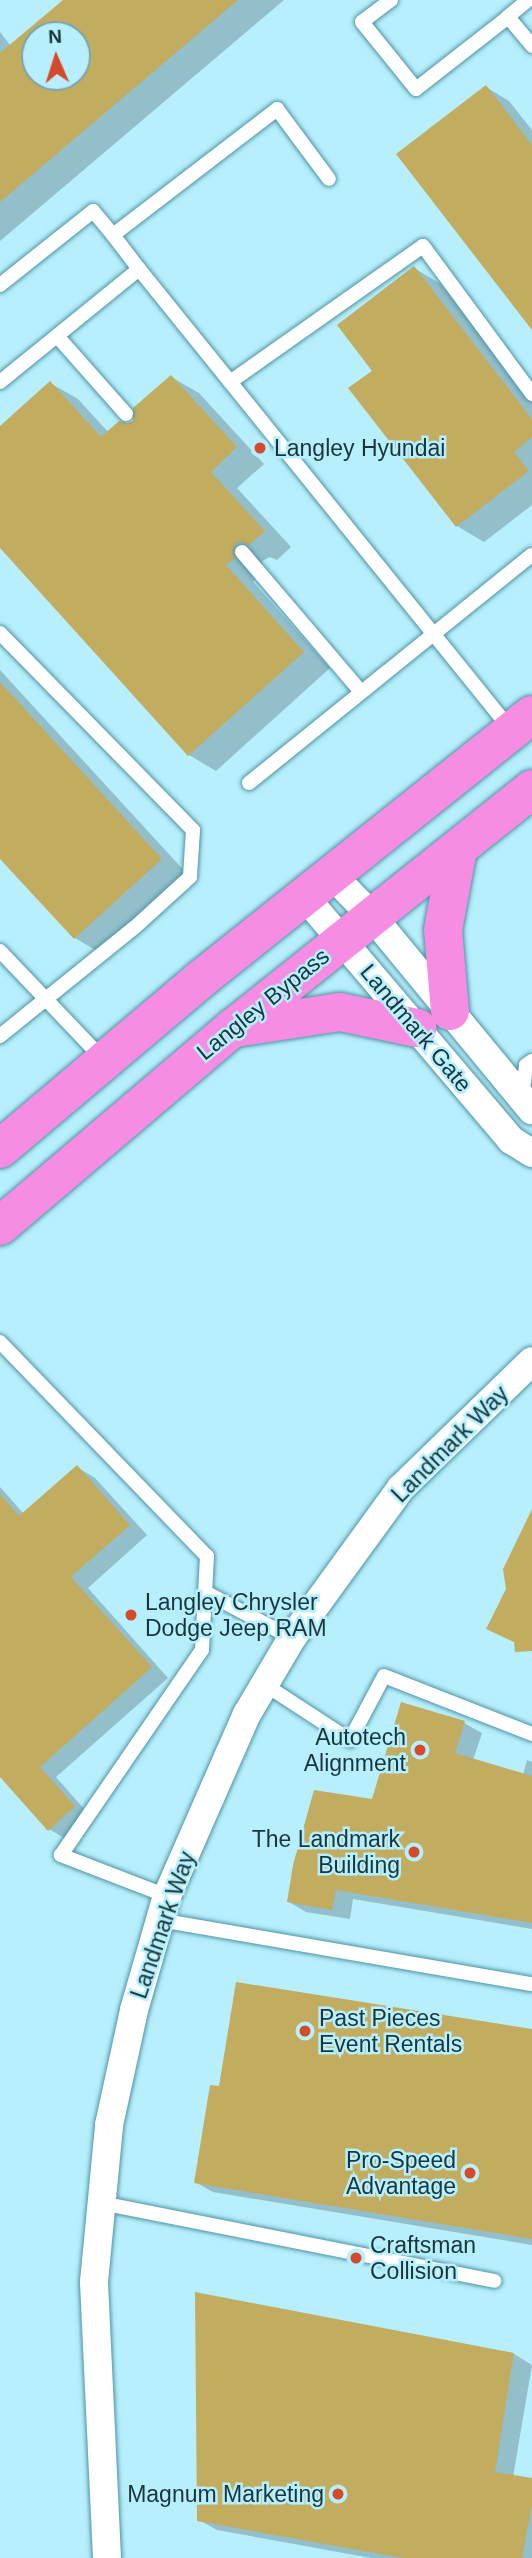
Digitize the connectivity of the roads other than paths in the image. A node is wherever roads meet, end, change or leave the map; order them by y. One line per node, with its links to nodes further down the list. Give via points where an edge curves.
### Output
1 (391, 0): 3 (lane, via 362,22 416,89)
2 (528, 0): 3 (lane)
3 (508, 17): 4 (lane)
4 (532, 46)
5 (329, 179): 6 (lane, via 277,109)
6 (113, 235): 7 (lane); 8 (lane, via 93,211)
7 (139, 269): 9 (lane); 11 (lane)
8 (0, 285)
9 (57, 336): 10 (lane); 13 (lane)
10 (0, 382)
11 (230, 382): 12 (lane, via 423,246); 17 (lane)
12 (532, 394)
13 (126, 414)
14 (242, 552): 18 (lane)
15 (532, 555): 17 (lane)
16 (0, 633): 27 (lane, via 193,830 190,877)
17 (434, 634): 18 (lane); 19 (lane)
18 (361, 692): 20 (lane)
19 (522, 723): 23 (highway)
20 (249, 783)
21 (532, 789): 22 (highway, Langley Bypass)
22 (458, 849): 24 (highway, Langley Bypass); 28 (highway)
23 (318, 886): 24 (street, Landmark Gate); 25 (street, Landmark Gate); 31 (highway)
24 (371, 915): 25 (highway, Langley Bypass); 28 (street, Landmark Gate)
25 (341, 940): 28 (street, Landmark Gate); 29 (highway, Langley Bypass)
26 (0, 951): 27 (lane)
27 (45, 998): 30 (lane); 31 (lane)
28 (433, 1019): 29 (highway, via 340,1012); 33 (street, Landmark Gate); 35 (street, Landmark Gate, via 511,1140)
29 (233, 1028): 36 (highway, Langley Bypass)
30 (0, 1036)
31 (104, 1060): 34 (highway)
32 (532, 1061): 33 (lane, via 526,1065)
33 (529, 1101)
34 (0, 1149)
35 (532, 1153)
36 (0, 1226)
37 (0, 1342): 39 (lane, via 207,1556)
38 (532, 1361): 40 (street, Landmark Way, via 401,1489)
39 (205, 1592): 40 (lane); 43 (lane, via 202,1650 61,1855)
40 (292, 1638): 41 (street, Landmark Way)
41 (264, 1684): 42 (lane, via 350,1740 384,1676); 43 (street, Landmark Way)
42 (532, 1734)
43 (164, 1908): 44 (lane); 45 (street, Landmark Way, via 134,2010 109,2125)
44 (532, 1984)
45 (101, 2203): 46 (lane); 47 (street, Landmark Way, via 94,2282)
46 (494, 2281)
47 (107, 2558)

